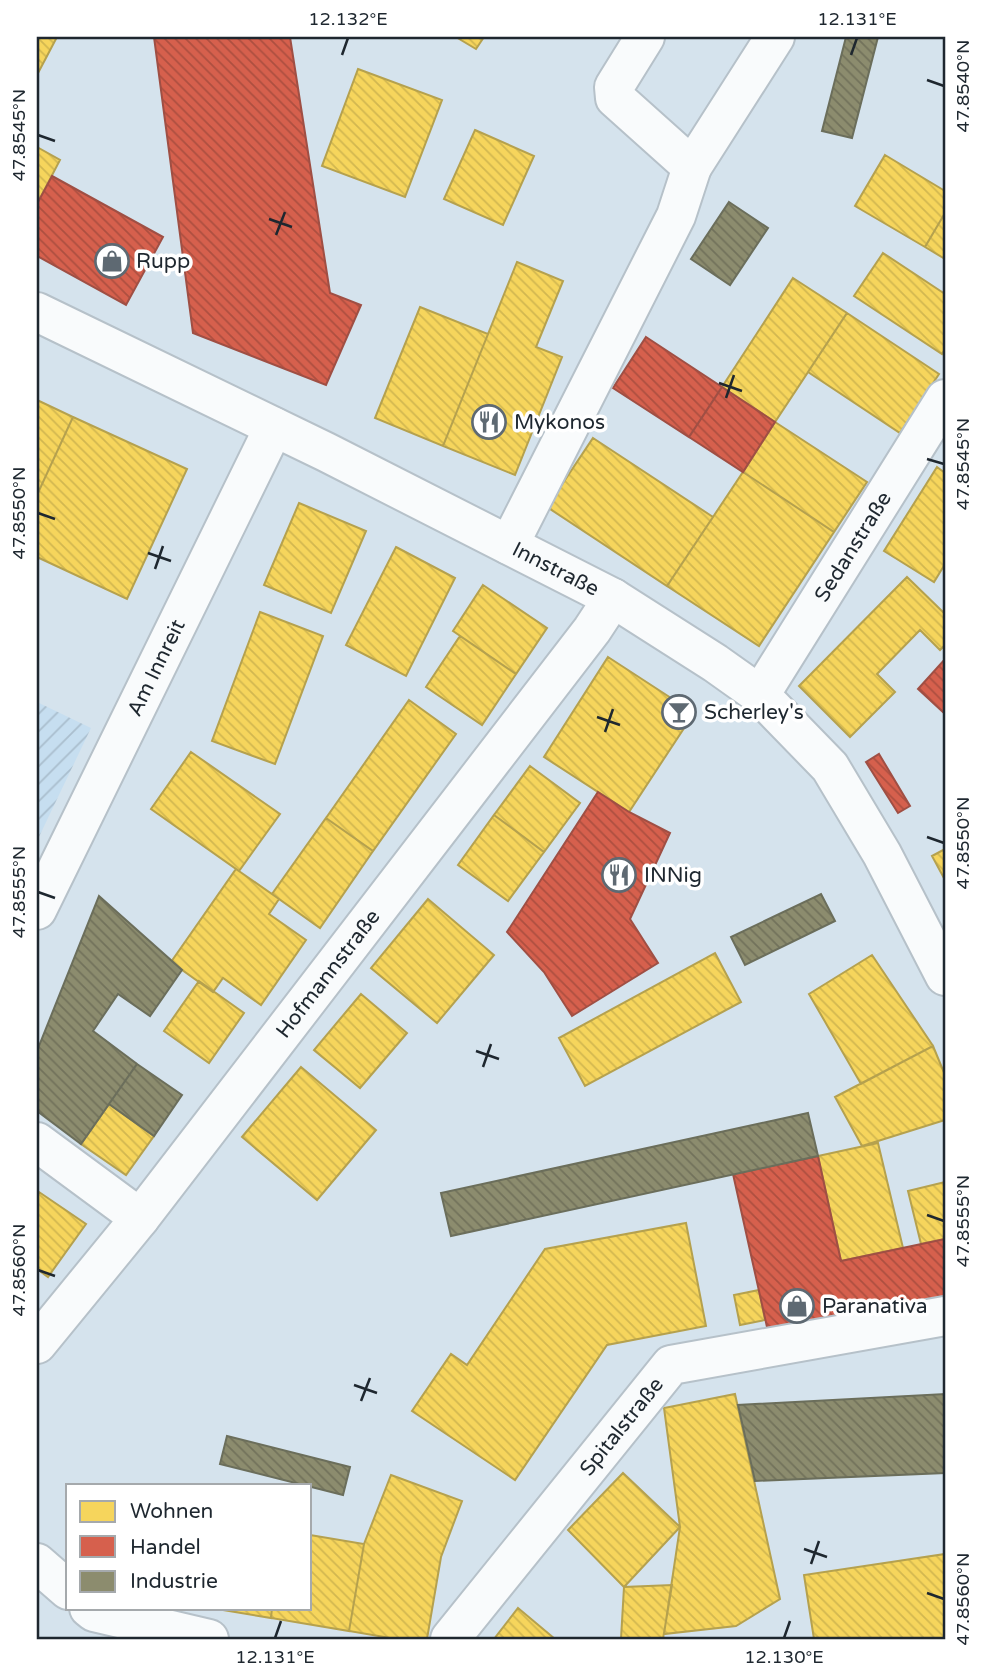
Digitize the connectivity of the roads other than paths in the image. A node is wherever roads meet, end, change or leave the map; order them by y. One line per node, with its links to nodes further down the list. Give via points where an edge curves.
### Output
1 (645, 37): 3 (street, via 614,87 615,97)
2 (775, 37): 3 (street)
3 (692, 167): 7 (street, via 676,216)
4 (37, 312): 6 (street, Innstraße)
5 (940, 418): 9 (street, Sedanstraße)
6 (274, 427): 7 (street, Innstraße); 10 (street, Am Innreit)
7 (509, 545): 8 (street, Innstraße)
8 (613, 598): 9 (street, Innstraße); 13 (street, Hofmannstraße)
9 (760, 695): 11 (street, Innstraße, via 830,767)
10 (37, 910)
11 (945, 976)
12 (37, 1142): 13 (street)
13 (140, 1219): 15 (street, Hofmannstraße)
14 (945, 1316): 20 (street, Spitalstraße, via 671,1366)
15 (37, 1344)
16 (37, 1563): 17 (street)
17 (66, 1594)
18 (83, 1612): 19 (street)
19 (209, 1639)
20 (450, 1639)

